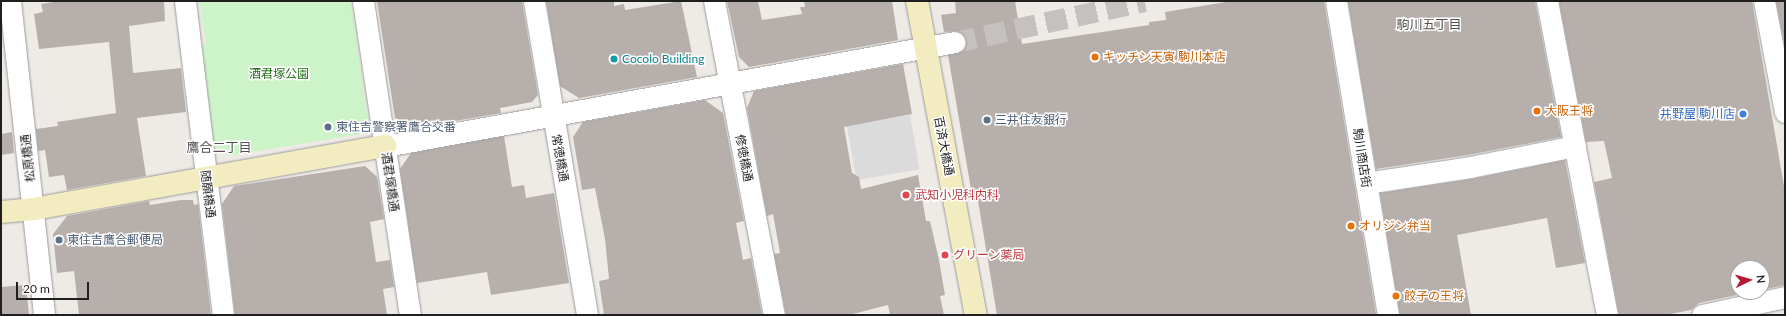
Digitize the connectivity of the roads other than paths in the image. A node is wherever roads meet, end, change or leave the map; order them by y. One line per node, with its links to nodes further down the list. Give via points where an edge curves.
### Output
1 (10, 1): 19 (street, 松原橋通)
2 (185, 1): 17 (street, 随願橋通)
3 (363, 1): 15 (street, 酒君塚橋通)
4 (534, 1): 14 (street, 常徳橋通)
5 (714, 1): 12 (street, 修徳橋通)
6 (917, 1): 11 (street, 百済大橋通)
7 (1336, 1): 18 (street, 駒川商店街)
8 (1547, 1): 16 (street)
9 (1764, 1): 13 (street)
10 (955, 42): 11 (street)
11 (926, 47): 12 (street); 27 (street, 百済大橋通)
12 (730, 83): 14 (street); 26 (street, 修徳橋通)
13 (1785, 112)
14 (553, 116): 15 (street); 25 (street, 常徳橋通)
15 (385, 146): 17 (street); 24 (street, 酒君塚橋通)
16 (1575, 146): 18 (street, via 1470,167); 29 (street)
17 (206, 178): 19 (street); 23 (street, 随願橋通)
18 (1366, 183): 28 (street, 駒川商店街)
19 (34, 209): 20 (street); 22 (street, 松原橋通)
20 (1, 212)
21 (1785, 297): 30 (street)
22 (44, 315)
23 (223, 315)
24 (410, 315)
25 (587, 315)
26 (774, 315)
27 (976, 315)
28 (1388, 315)
29 (1607, 315)
30 (1702, 315)

